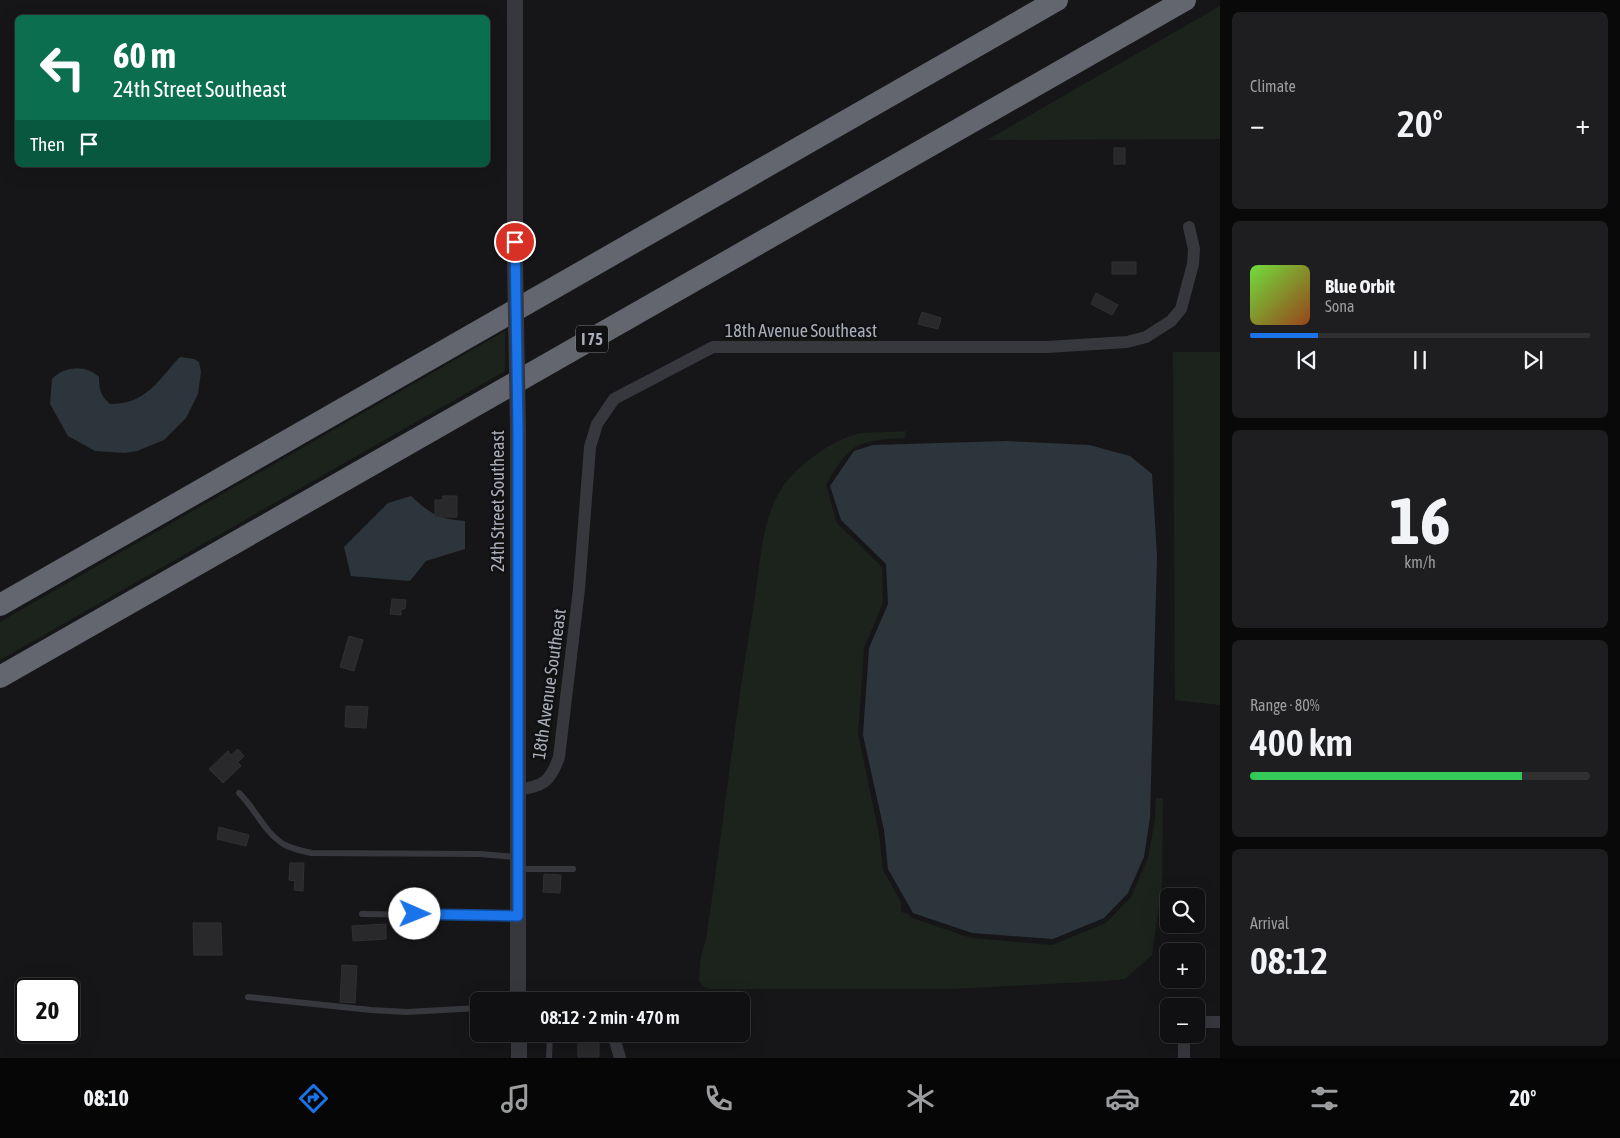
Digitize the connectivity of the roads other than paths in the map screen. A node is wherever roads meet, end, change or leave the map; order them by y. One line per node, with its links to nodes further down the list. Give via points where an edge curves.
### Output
1 (516, 0): 7 (street, 24th Street Southeast, bridge)
2 (1057, 0): 5 (highway)
3 (1185, 0): 6 (highway, I 75)
4 (1189, 227): 7 (street, 18th Avenue Southeast, via 1194,249 1193,264 1181,309 1171,321 1146,337 1127,342 1047,347 713,347 614,399 597,424 590,447 579,588 559,757 553,775 539,786)
5 (0, 605)
6 (0, 677)
7 (517, 790): 9 (street, 24th Street Southeast)
8 (240, 793): 9 (lane, via 251,804 263,826 285,845 312,853 480,854)
9 (517, 863): 10 (lane); 12 (street, 24th Street Southeast)
10 (573, 869)
11 (362, 914): 12 (lane)
12 (518, 916): 13 (street, 24th Street Southeast)
13 (518, 992)
14 (248, 997): 15 (lane, via 407,1012)
15 (470, 1008)
16 (1205, 1022): 17 (street)
17 (1220, 1022)
18 (519, 1042): 22 (street)
19 (550, 1042): 23 (lane)
20 (615, 1042): 24 (street)
21 (1184, 1043): 25 (street)
22 (519, 1058)
23 (550, 1058)
24 (620, 1058)
25 (1184, 1058)

